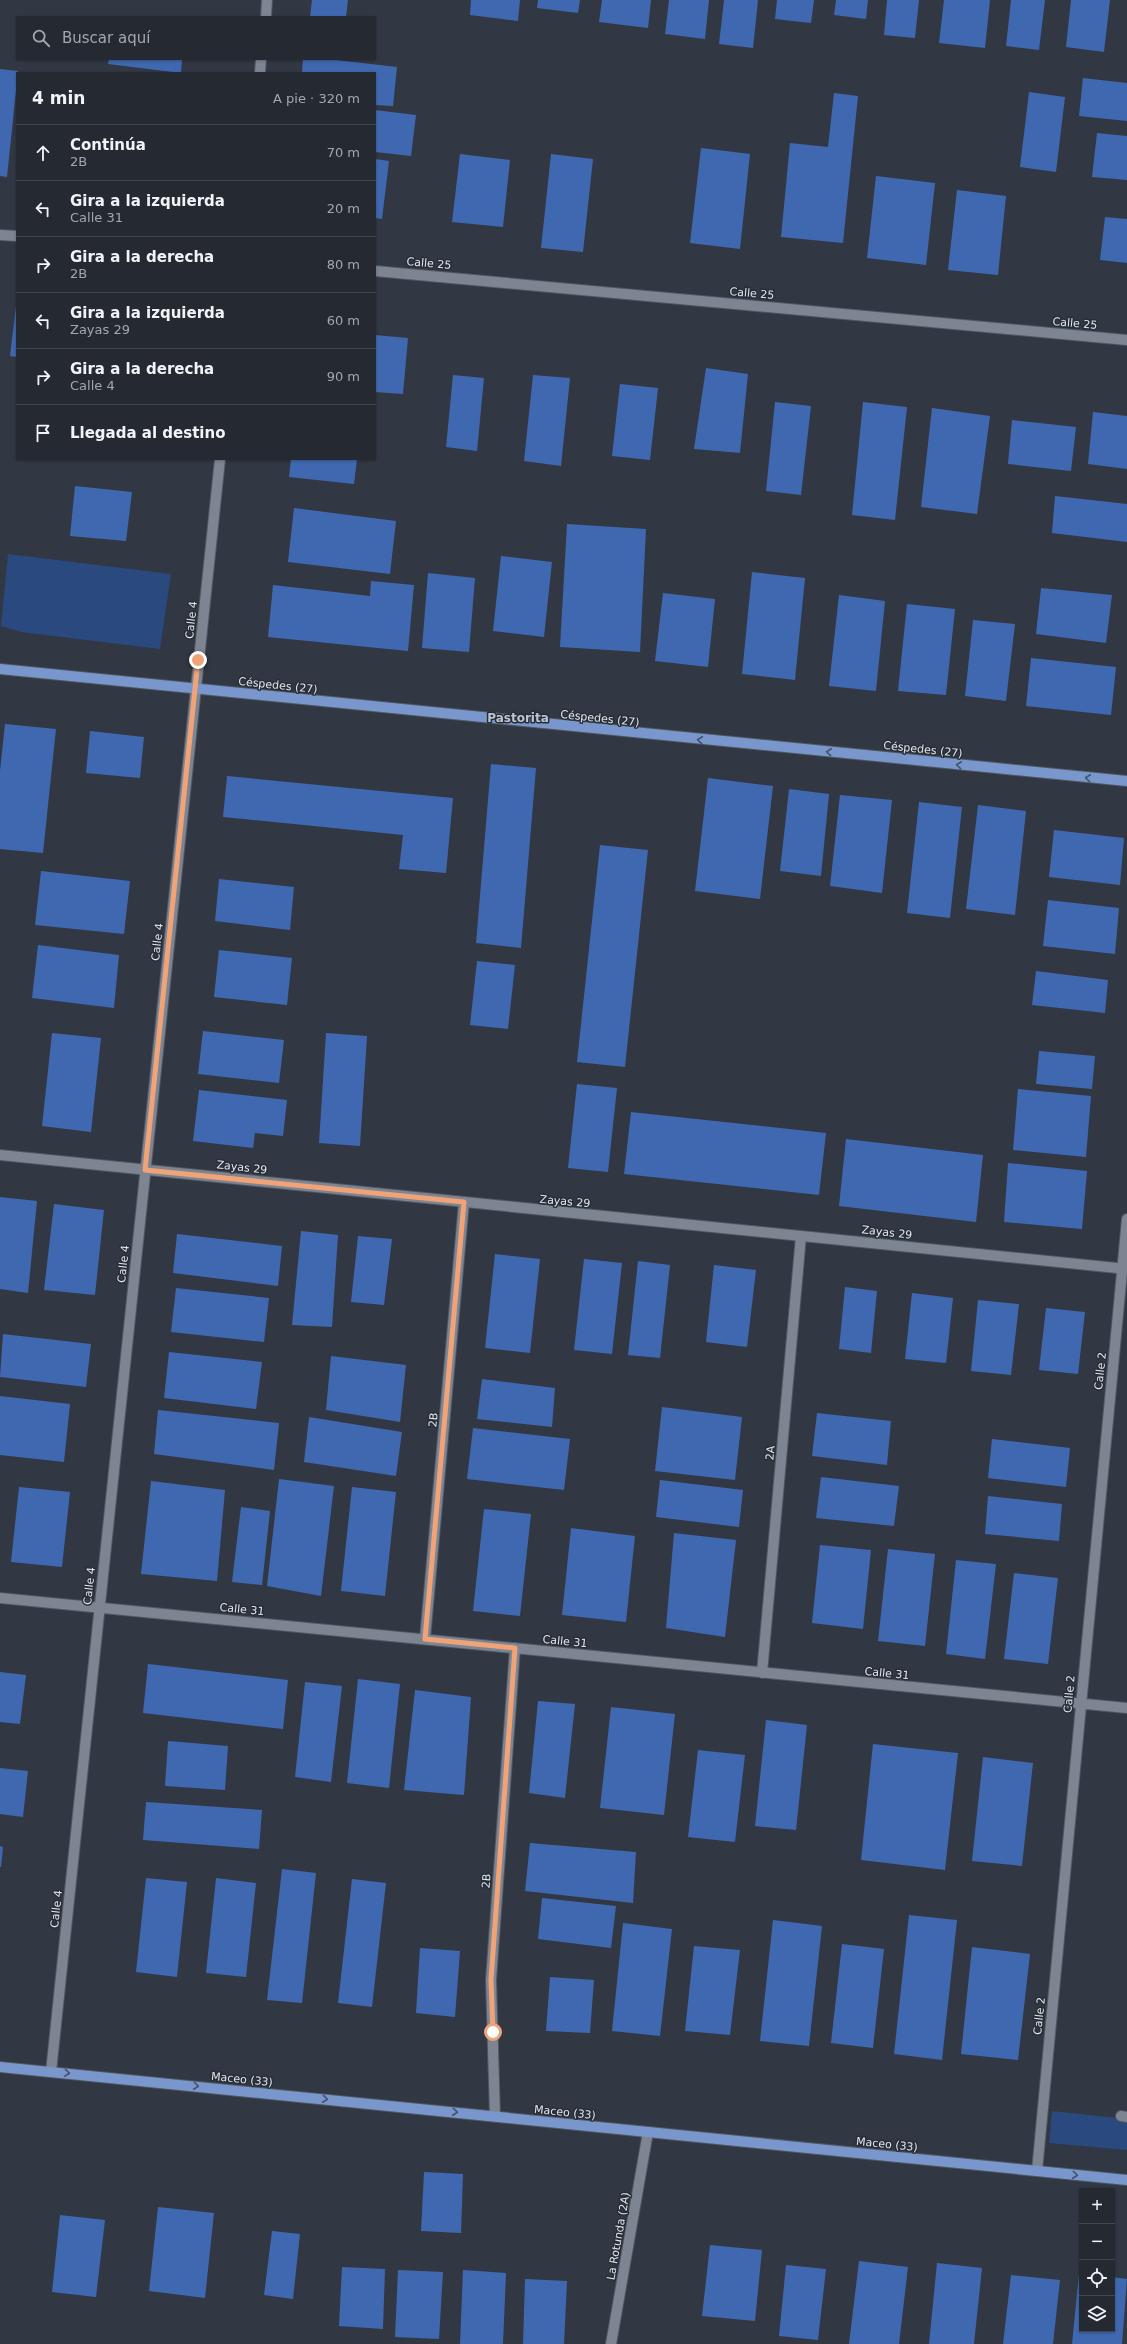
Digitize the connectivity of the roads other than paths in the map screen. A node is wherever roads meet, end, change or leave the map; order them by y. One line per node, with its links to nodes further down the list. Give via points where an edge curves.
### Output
1 (268, 0): 2 (street)
2 (266, 16)
3 (261, 60): 4 (street)
4 (260, 72)
5 (0, 235): 6 (street)
6 (16, 236)
7 (376, 270): 8 (street, Calle 25)
8 (1127, 340)
9 (220, 460): 11 (street, Calle 4)
10 (0, 669): 11 (main road, Céspedes (27))
11 (195, 689): 12 (main road, Céspedes (27), one-way to 11); 14 (street, Calle 4)
12 (1127, 781)
13 (0, 1155): 14 (street, Zayas 29)
14 (145, 1170): 15 (street, Zayas 29); 20 (street, Calle 4)
15 (464, 1202): 17 (street, Zayas 29); 21 (street, 2B)
16 (1127, 1219): 18 (street, Calle 2)
17 (802, 1236): 18 (street, Zayas 29); 23 (street, 2A)
18 (1125, 1269): 24 (street, Calle 2)
19 (0, 1598): 20 (street, Calle 31)
20 (99, 1607): 21 (street, Calle 31); 27 (street, Calle 4)
21 (425, 1639): 22 (street, Calle 31)
22 (515, 1648): 23 (street, Calle 31); 28 (street, 2B, via 491,1980)
23 (762, 1673): 24 (street, Calle 31)
24 (1080, 1704): 25 (street, Calle 31); 30 (street, Calle 2)
25 (1127, 1708)
26 (0, 2067): 27 (main road, Maceo (33))
27 (51, 2072): 28 (main road, Maceo (33), one-way to 28)
28 (495, 2116): 29 (main road, Maceo (33))
29 (648, 2132): 30 (main road, Maceo (33)); 32 (street, La Rotunda (2A))
30 (1037, 2171): 31 (main road, Maceo (33), one-way to 31)
31 (1127, 2180)
32 (611, 2344)

